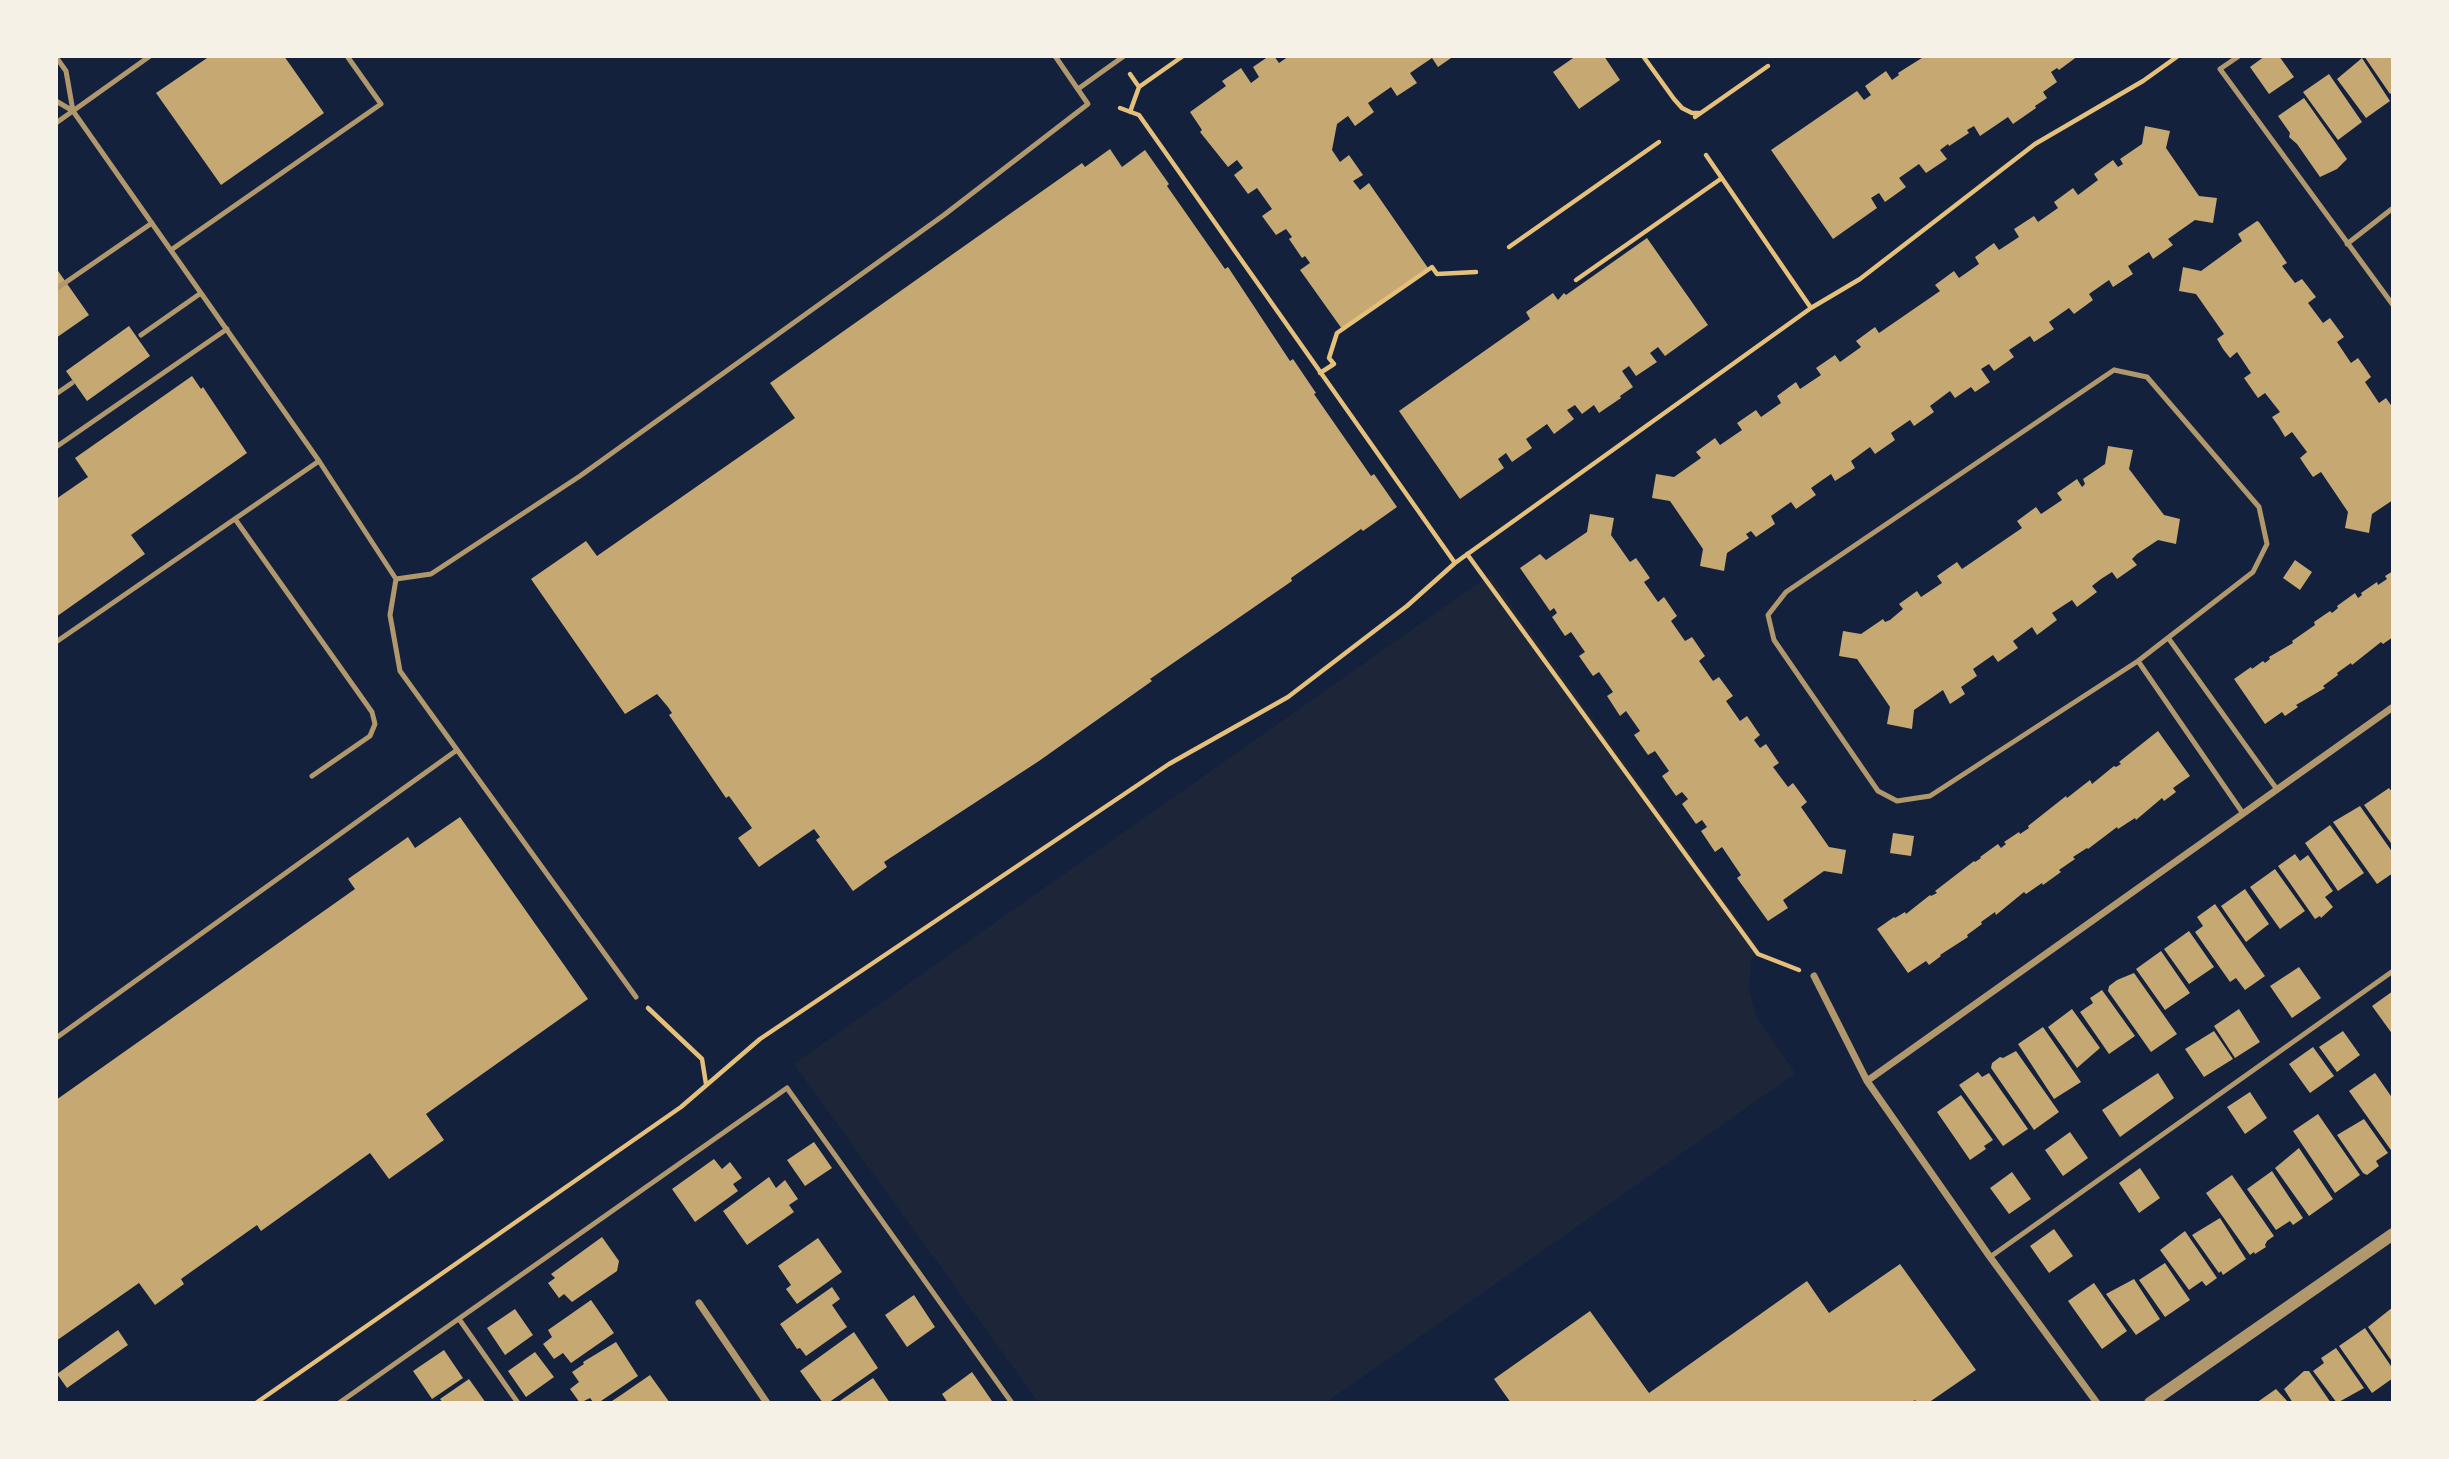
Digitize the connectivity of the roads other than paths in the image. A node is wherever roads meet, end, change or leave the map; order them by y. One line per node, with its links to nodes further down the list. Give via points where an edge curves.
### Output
1 (150, 56): 9 (lane)
2 (347, 56): 14 (lane, via 381,104)
3 (1055, 56): 7 (lane)
4 (1125, 56): 7 (lane)
5 (2239, 56): 13 (lane, via 2220,69)
6 (56, 57): 9 (lane, via 66,71)
7 (1078, 89): 25 (lane, via 1088,104 915,237 579,476 431,574)
8 (56, 102): 9 (lane)
9 (73, 111): 10 (lane); 12 (lane)
10 (56, 123)
11 (2393, 208): 13 (lane)
12 (152, 223): 14 (lane); 15 (lane)
13 (2347, 244): 17 (lane)
14 (171, 250): 16 (lane)
15 (56, 289)
16 (201, 293): 18 (lane); 19 (lane)
17 (2393, 305)
18 (226, 329): 22 (lane); 23 (lane)
19 (141, 335)
20 (72, 383): 21 (lane)
21 (56, 394)
22 (56, 447)
23 (319, 461): 24 (lane); 25 (lane)
24 (235, 519): 27 (lane); 31 (lane, via 372,712 375,724 370,736)
25 (396, 579): 30 (lane, via 390,615 400,671)
26 (2169, 639): 28 (lane); 28 (lane, via 2253,572 2267,544 2259,507 2147,377 2114,370 1786,592 1768,615 1774,640 1878,790 1897,802 1930,796); 32 (lane)
27 (56, 642)
28 (2138, 661): 33 (lane)
29 (2393, 707): 32 (street)
30 (457, 750): 36 (lane); 37 (lane)
31 (312, 776)
32 (2276, 788): 33 (street)
33 (2242, 813): 38 (street)
34 (2393, 971): 40 (lane)
35 (1814, 976): 38 (street)
36 (636, 997)
37 (56, 1038)
38 (1867, 1081): 40 (street)
39 (2393, 1234): 48 (street)
40 (1990, 1257): 47 (street)
41 (699, 1303): 45 (street)
42 (459, 1319): 43 (lane); 44 (lane); 46 (lane, via 787,1088)
43 (339, 1403)
44 (518, 1403)
45 (767, 1403)
46 (1012, 1403)
47 (2097, 1403)
48 (2150, 1403)

